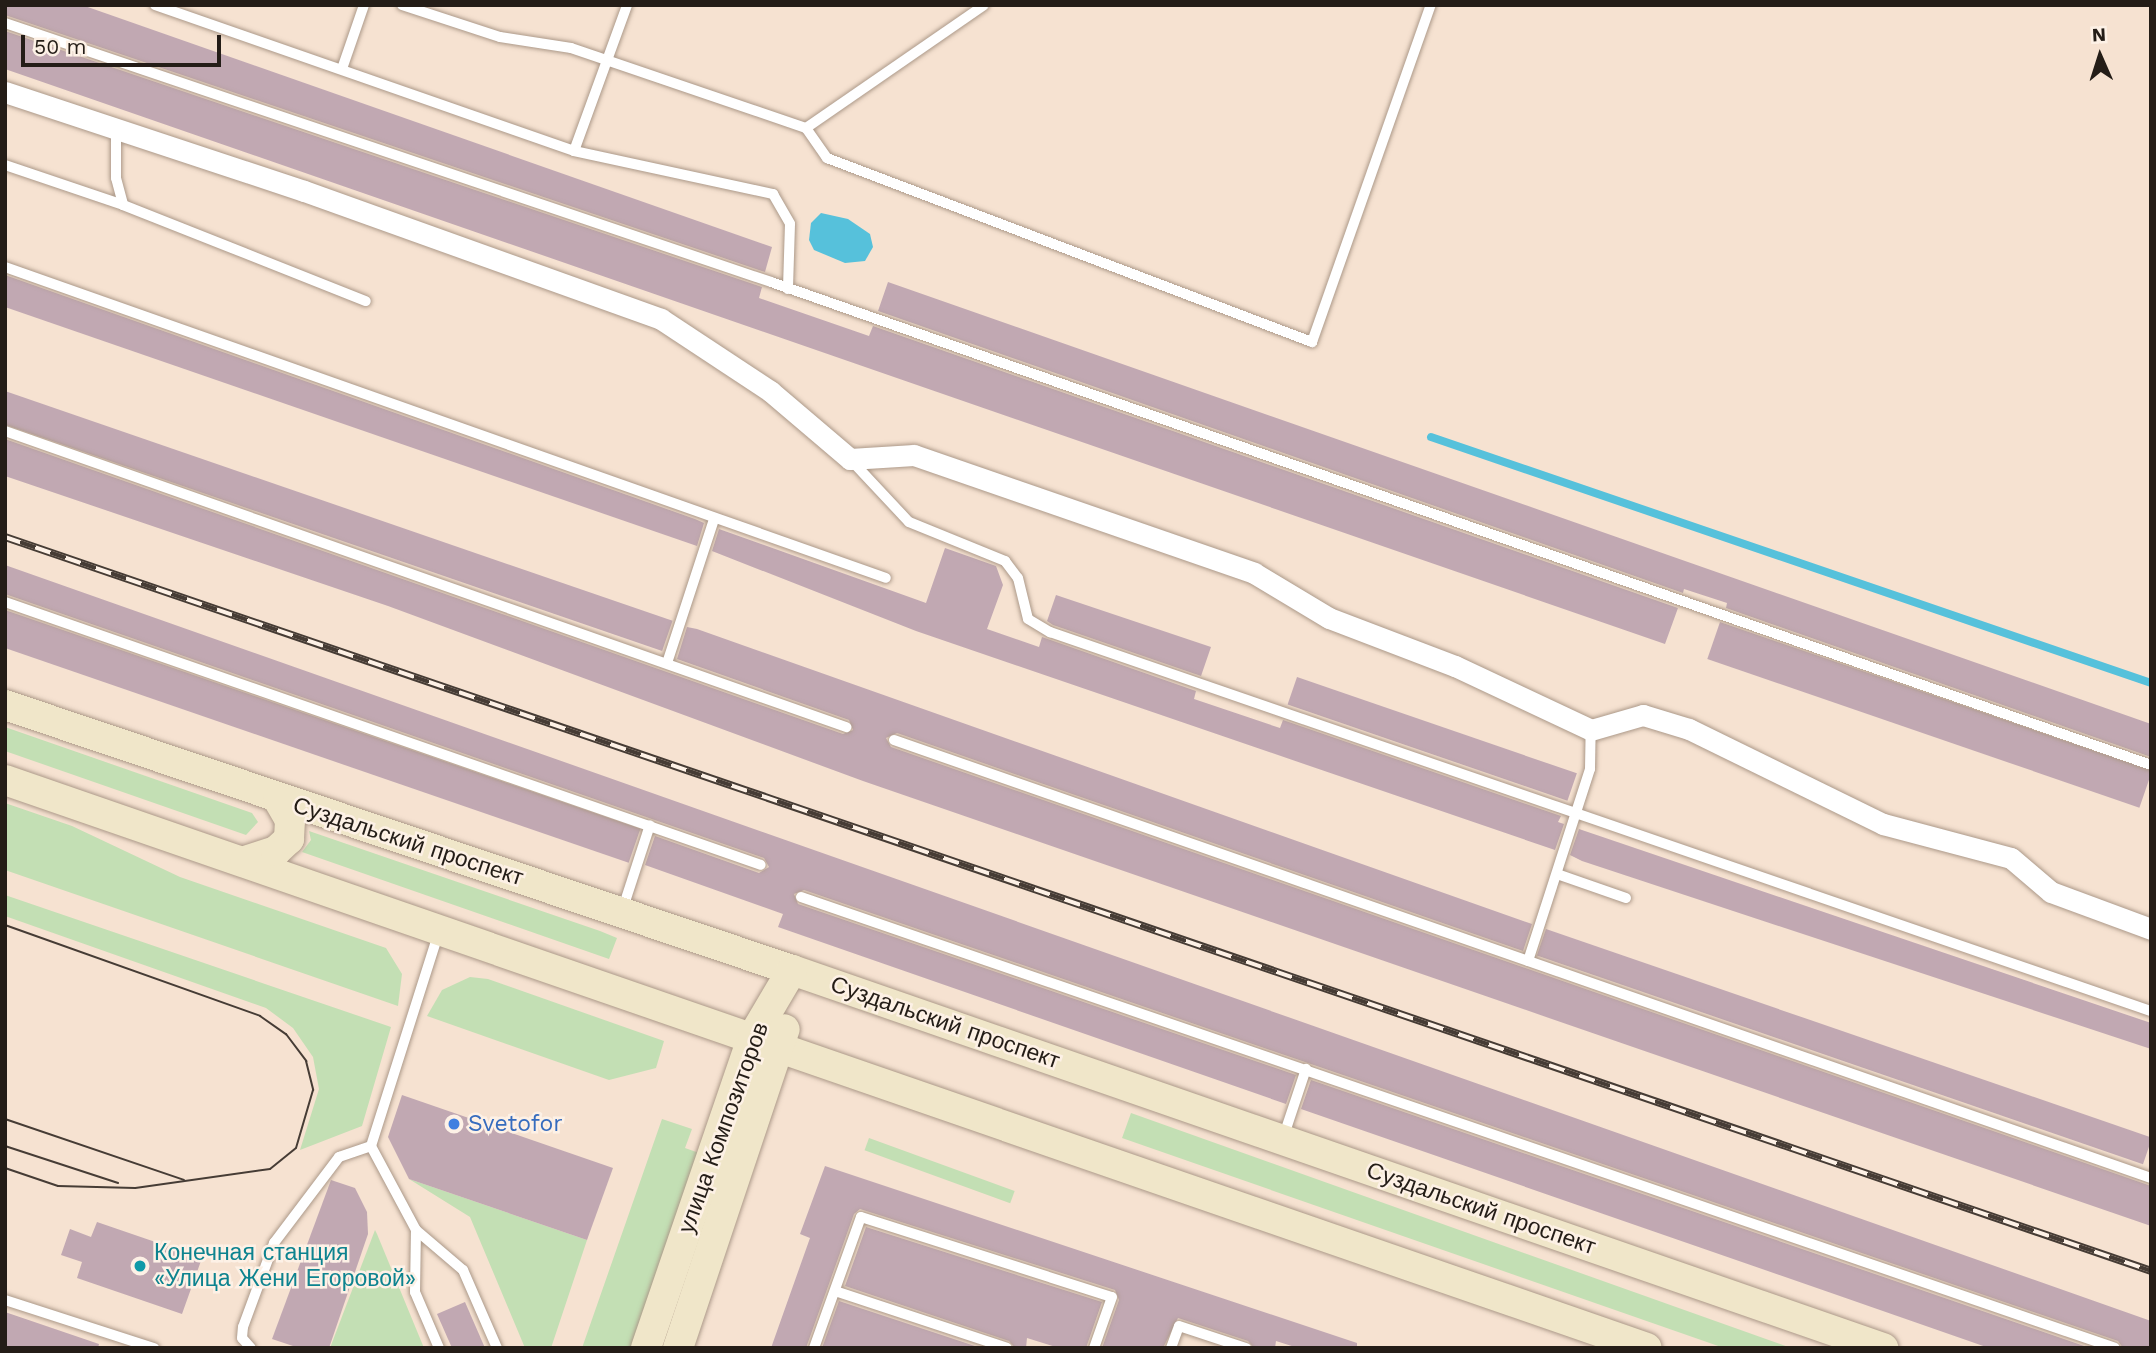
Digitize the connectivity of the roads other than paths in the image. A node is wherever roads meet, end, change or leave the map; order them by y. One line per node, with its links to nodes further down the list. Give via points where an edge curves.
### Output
1 (155, 5): 9 (lane)
2 (364, 5): 9 (lane)
3 (402, 5): 8 (lane, via 500,37 571,48)
4 (627, 5): 8 (lane)
5 (984, 5): 12 (lane)
6 (1431, 5): 12 (lane, via 1312,342 827,158)
7 (5, 23): 17 (lane)
8 (607, 61): 12 (lane); 13 (lane)
9 (342, 69): 13 (lane)
10 (5, 92): 11 (street)
11 (116, 128): 15 (lane, via 116,178); 20 (street, via 661,319 770,391)
12 (806, 128)
13 (574, 151): 17 (lane, via 773,194 789,223)
14 (5, 165): 15 (lane)
15 (123, 205): 18 (lane)
16 (5, 267): 21 (lane)
17 (788, 289): 29 (lane)
18 (366, 301)
19 (5, 431): 24 (lane)
20 (850, 459): 27 (street, via 914,455 1254,573 1329,618 1455,666); 32 (lane, via 909,522 1005,561 1018,578 1028,619 1050,632)
21 (714, 519): 22 (lane); 24 (lane)
22 (886, 579)
23 (5, 602): 33 (lane)
24 (668, 660): 26 (lane)
25 (5, 705): 31 (main road, Суздальский проспект)
26 (846, 727)
27 (1591, 730): 32 (lane, via 1590,769); 41 (street, via 1643,716 1689,729 1883,824 2011,858 2051,892)
28 (894, 740): 42 (lane)
29 (2151, 765)
30 (5, 780): 34 (main road)
31 (278, 799): 34 (main road, via 290,820 289,839 276,851); 39 (main road, Суздальский проспект)
32 (1575, 817): 36 (lane); 44 (lane)
33 (650, 825): 35 (lane); 39 (lane)
34 (244, 861): 40 (main road)
35 (761, 865)
36 (1557, 874): 38 (lane); 42 (lane)
37 (801, 897): 47 (lane)
38 (1626, 898)
39 (622, 911): 43 (main road, Суздальский проспект)
40 (440, 929): 45 (main road); 49 (lane)
41 (2151, 929)
42 (1528, 961): 50 (lane)
43 (792, 970): 45 (main road, улица Композиторов); 46 (main road, улица Композиторов); 48 (main road, Суздальский проспект)
44 (2151, 1011)
45 (753, 1036): 46 (main road); 58 (main road, улица Композиторов)
46 (783, 1046): 59 (main road, улица Композиторов); 65 (main road)
47 (1306, 1069): 48 (lane); 67 (lane)
48 (1282, 1140): 66 (main road, Суздальский проспект)
49 (371, 1146): 51 (lane); 55 (lane, via 339,1157 274,1243 243,1327 242,1338)
50 (2151, 1178)
51 (416, 1230): 56 (lane, via 415,1292); 57 (lane, via 463,1270)
52 (835, 1291): 60 (lane); 61 (lane); 62 (lane, via 861,1217 1112,1297)
53 (5, 1300): 54 (lane)
54 (154, 1348)
55 (251, 1348)
56 (439, 1348)
57 (497, 1348)
58 (646, 1348)
59 (678, 1348)
60 (814, 1348)
61 (1007, 1348)
62 (1094, 1348)
63 (1171, 1348): 64 (lane, via 1179,1325)
64 (1246, 1348)
65 (1647, 1348)
66 (1883, 1348)
67 (2115, 1348)

